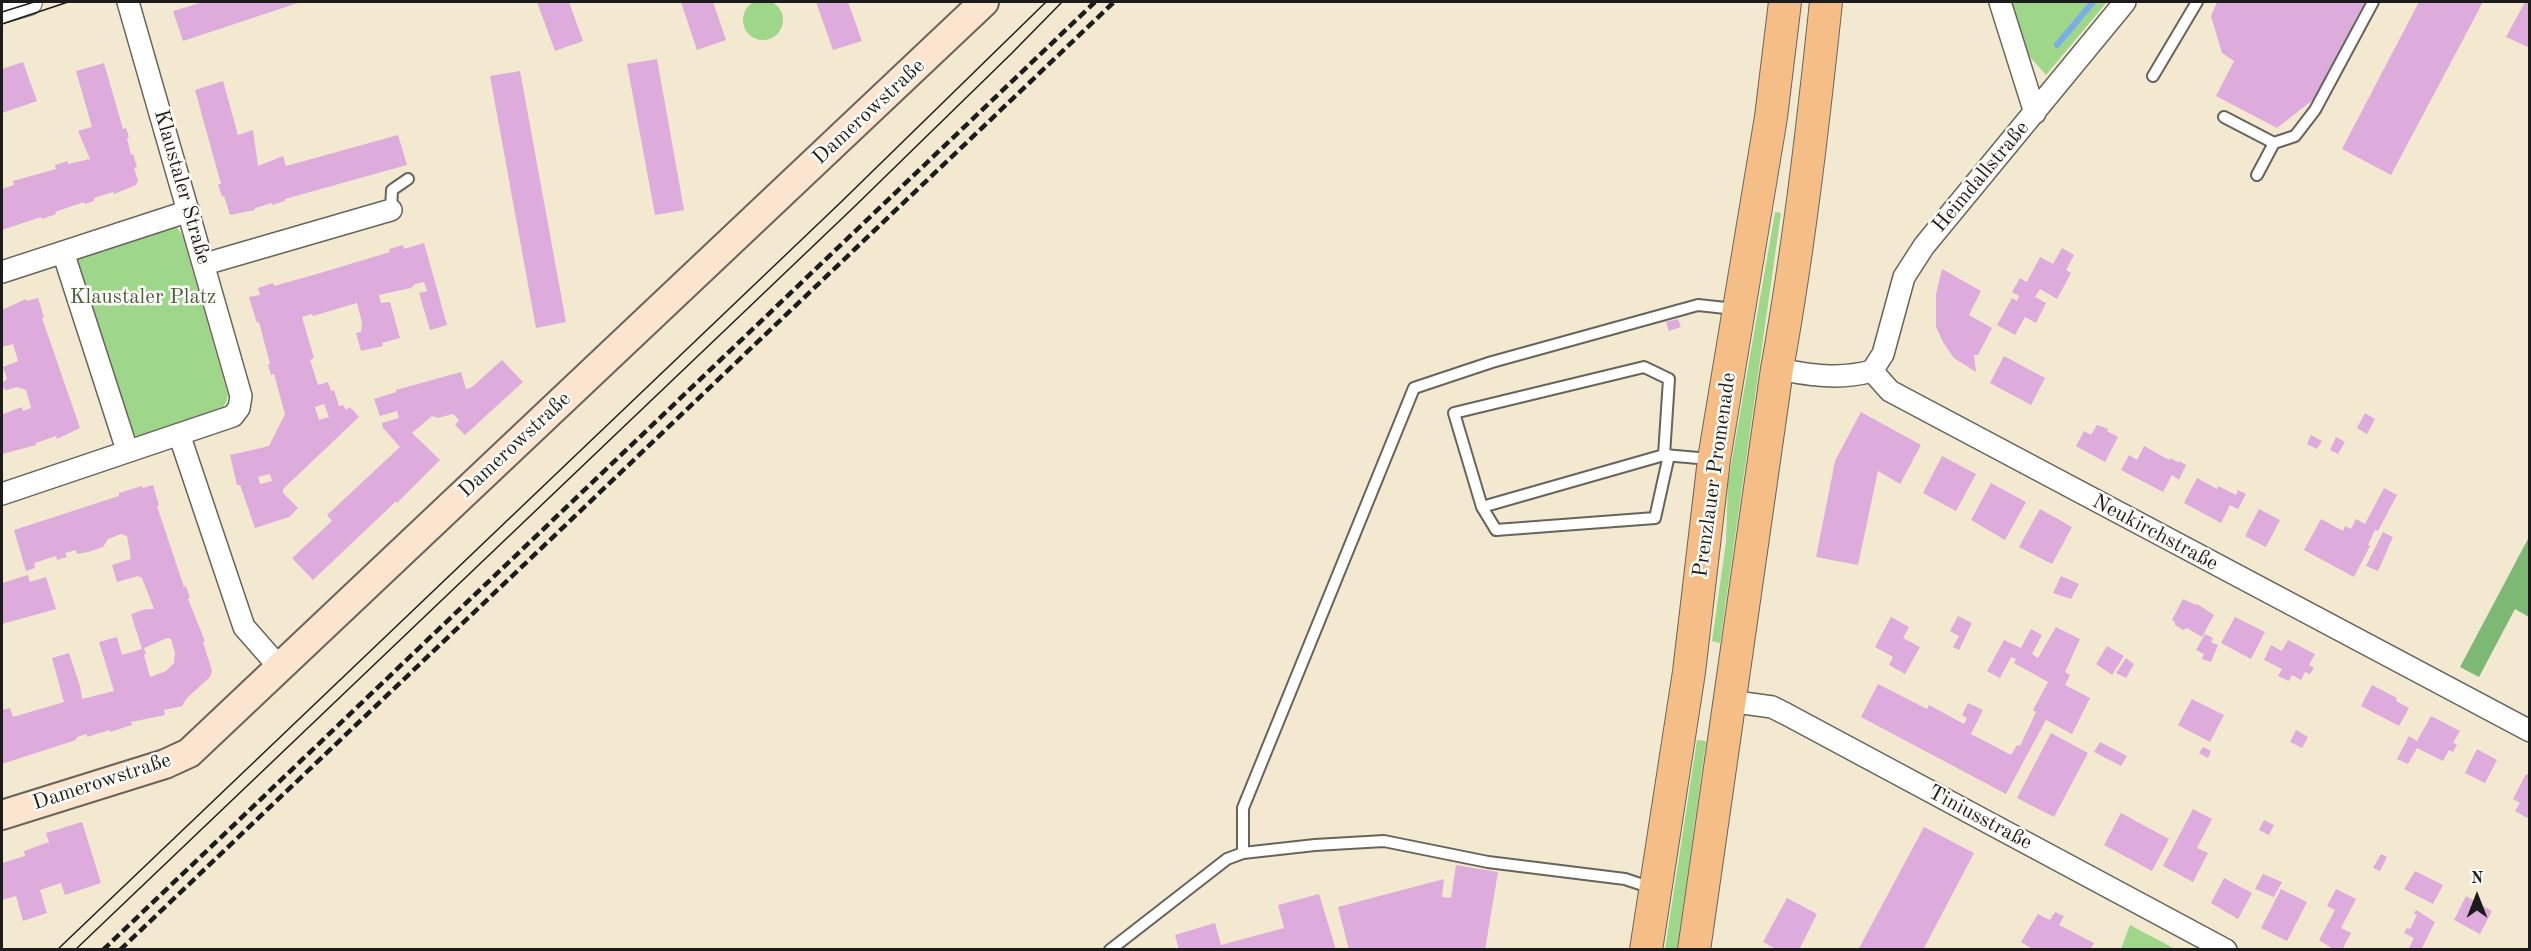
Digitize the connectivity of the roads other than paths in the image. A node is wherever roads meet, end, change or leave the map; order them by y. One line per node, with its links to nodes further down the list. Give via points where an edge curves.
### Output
1 (29, 2): 10 (street)
2 (128, 2): 18 (street, Klaustaler Straße)
3 (984, 2): 31 (main road, Damerowstraße)
4 (1785, 2): 22 (main road, Prenzlauer Promenade, via 1771,117)
5 (1826, 2): 23 (main road, via 1814,119)
6 (2000, 2): 12 (street)
7 (2125, 2): 12 (street, Heimdallstraße)
8 (2197, 2): 11 (lane)
9 (2373, 2): 14 (lane, via 2315,110 2295,136)
10 (2, 10)
11 (2152, 76)
12 (2035, 113): 24 (street, Heimdallstraße, via 1924,246 1904,278 1883,354)
13 (2224, 117): 14 (lane)
14 (2274, 143): 15 (lane)
15 (2257, 175)
16 (408, 179): 17 (lane, via 392,190)
17 (391, 210): 20 (street)
18 (189, 211): 19 (street); 20 (street, Klaustaler Straße)
19 (63, 252): 21 (street); 26 (street)
20 (205, 264): 25 (street, Klaustaler Straße, via 241,396 233,416)
21 (2, 272)
22 (1739, 309): 28 (main road, Prenzlauer Promenade); 35 (lane, via 1698,305 1492,362 1414,388 1243,808)
23 (1777, 369): 24 (street, via 1822,377); 32 (main road)
24 (1872, 371): 33 (street, Neukirchstraße, via 1890,391)
25 (179, 434): 26 (street, Klaustaler Straße); 31 (street, via 244,627)
26 (128, 450): 29 (street, Klaustaler Straße)
27 (1667, 455): 28 (lane); 30 (lane); 30 (lane, via 1655,518 1496,530); 30 (lane, via 1669,379 1644,367 1454,413)
28 (1714, 459): 36 (main road, Prenzlauer Promenade, via 1689,672)
29 (2, 494)
30 (1482, 507)
31 (279, 668): 34 (main road, Damerowstraße, via 189,753)
32 (1730, 701): 39 (main road); 40 (street, Tiniusstraße, via 1772,707 1786,714)
33 (2529, 731)
34 (2, 815)
35 (1243, 853): 36 (lane, via 1384,841 1488,862 1625,879); 37 (lane, via 1227,859)
36 (1654, 888): 38 (main road, Prenzlauer Promenade)
37 (1110, 950)
38 (1646, 950)
39 (1694, 950)
40 (2226, 950)

